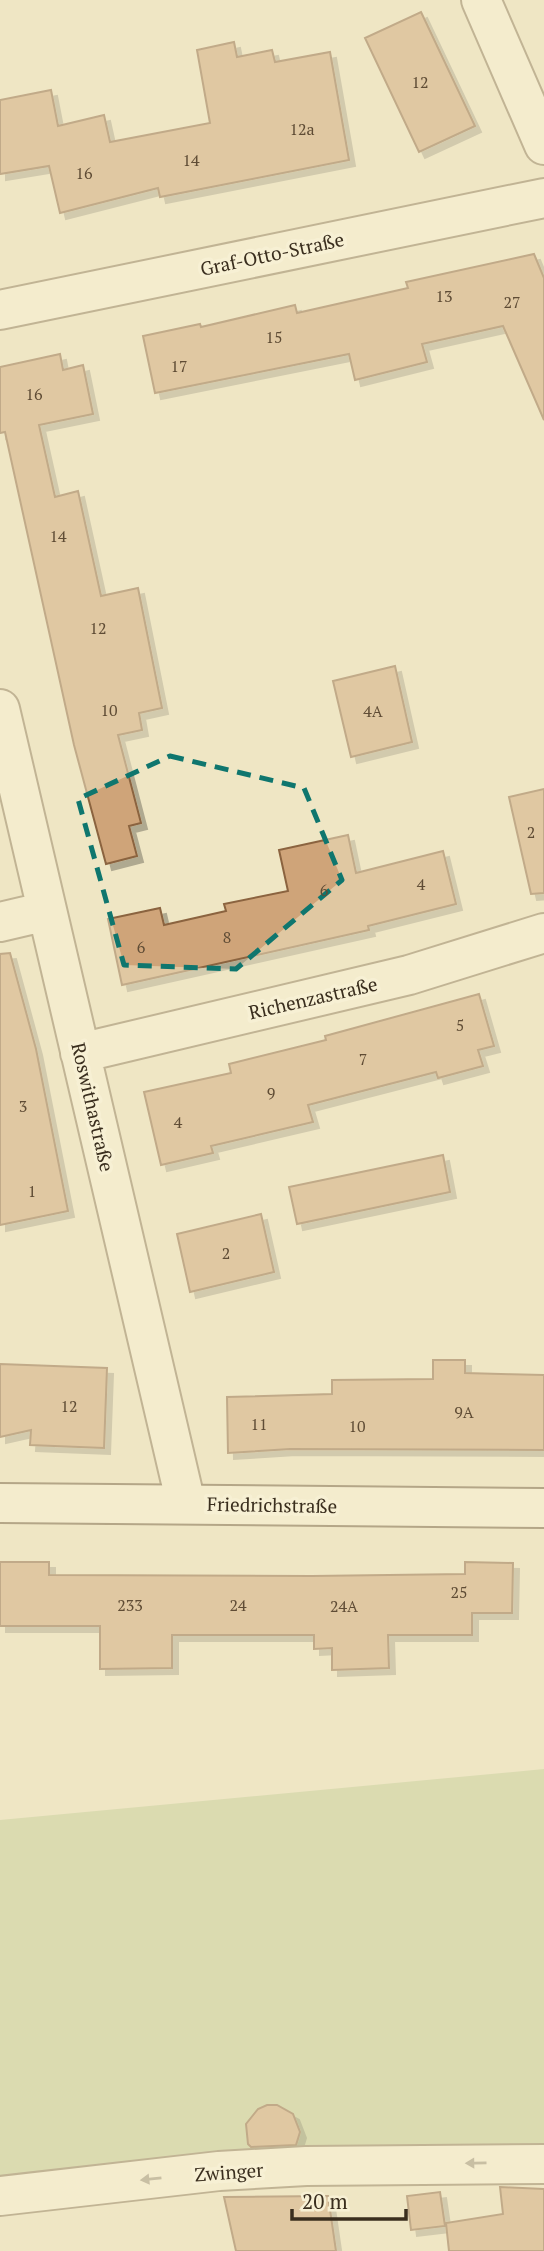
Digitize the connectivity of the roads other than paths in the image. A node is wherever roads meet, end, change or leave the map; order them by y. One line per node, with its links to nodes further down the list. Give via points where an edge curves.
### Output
1 (481, 0): 2 (street)
2 (544, 145)
3 (544, 198): 4 (street, Graf-Otto-Straße)
4 (0, 310)
5 (0, 709): 6 (street, Roswithastraße)
6 (47, 911): 7 (street); 9 (street, Roswithastraße)
7 (0, 922)
8 (544, 933): 9 (street, Richenzastraße, via 409,975)
9 (80, 1053): 11 (street, Roswithastraße)
10 (0, 1503): 11 (street, Friedrichstraße)
11 (186, 1504): 12 (street, Friedrichstraße)
12 (544, 1508)
13 (544, 2164): 14 (street, Zwinger, one-way to 14, via 219,2171)
14 (0, 2196)

